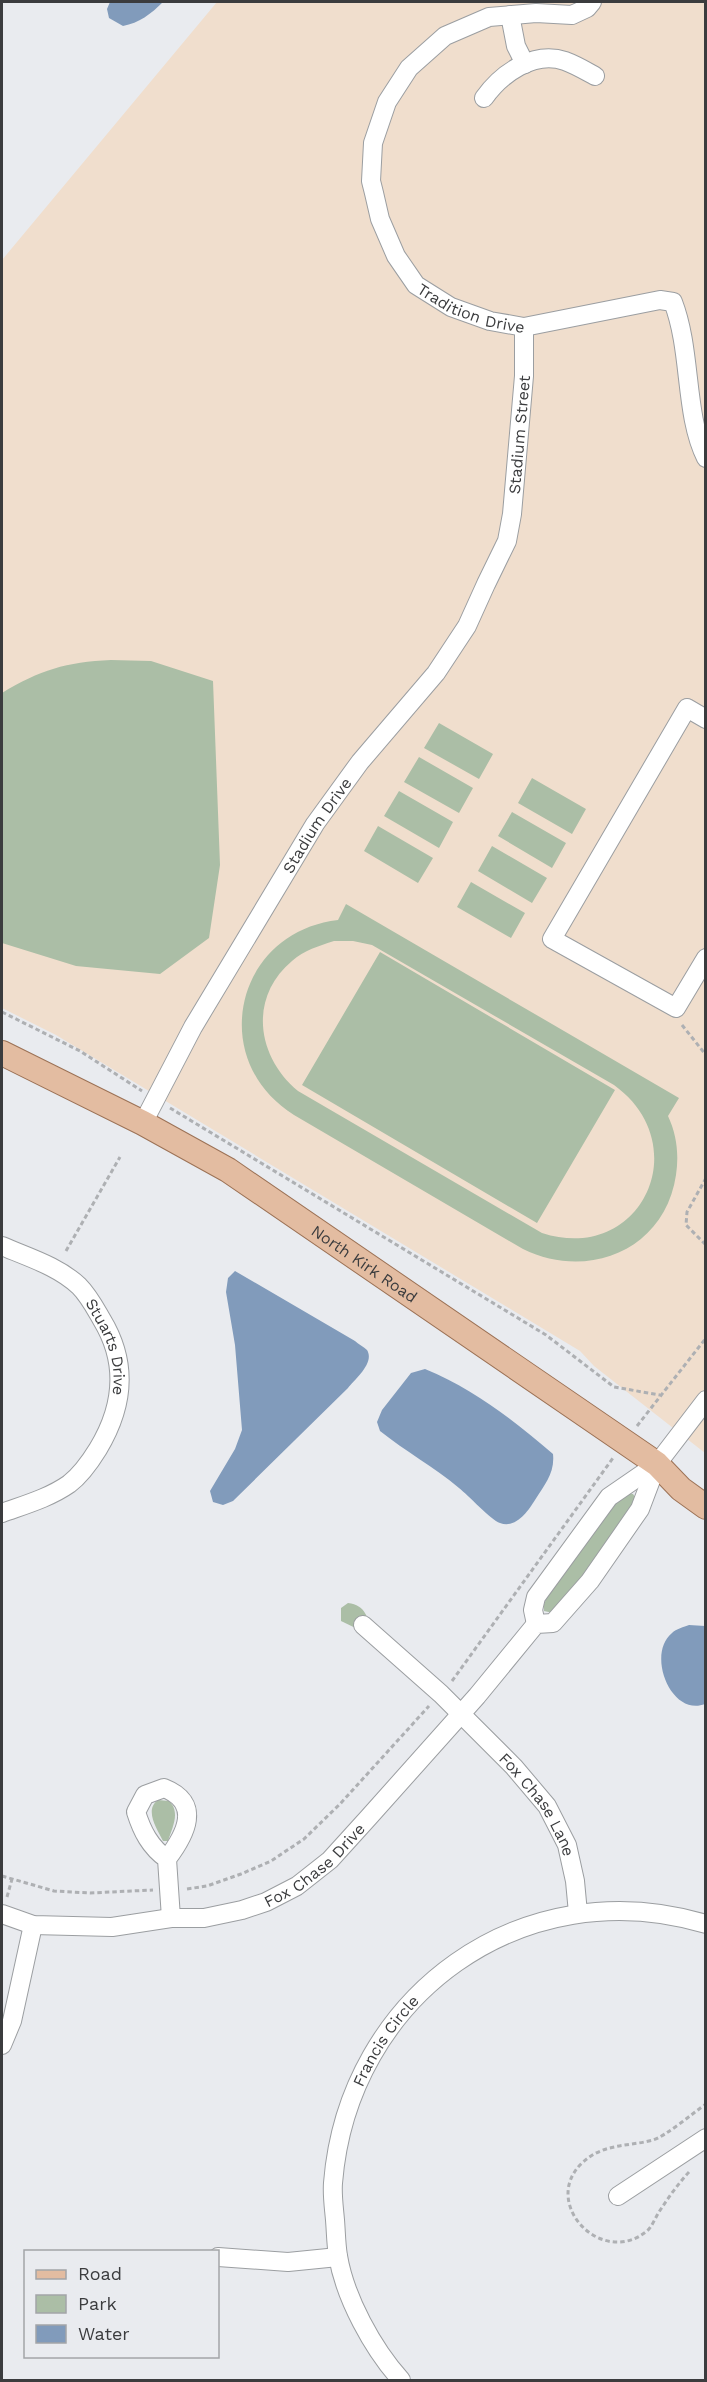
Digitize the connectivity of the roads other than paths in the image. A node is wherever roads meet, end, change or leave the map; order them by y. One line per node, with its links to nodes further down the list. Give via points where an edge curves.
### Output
1 (592, 2): 2 (street, Tradition Drive, via 572,15)
2 (510, 15): 3 (street, via 516,46); 6 (street, Tradition Drive, via 489,17 445,36 409,68 387,102 373,143 371,181 380,219 396,256 416,285 451,307 490,321)
3 (525, 64): 4 (street, via 552,58); 5 (street, via 494,84)
4 (595, 76)
5 (484, 98)
6 (524, 327): 7 (street, Tradition Drive, via 660,300 673,302); 8 (street, Stadium Street, via 524,376)
7 (705, 458)
8 (507, 541): 12 (street, Stadium Drive, via 467,626 436,673 360,762 315,824 194,1028)
9 (705, 719): 10 (street, via 687,708 552,939 676,1008)
10 (705, 958)
11 (2, 1053): 12 (main road, North Kirk Road)
12 (143, 1123): 15 (main road, North Kirk Road, via 228,1170)
13 (2, 1246): 17 (street, Stuarts Drive, via 53,1268 90,1300 118,1354 121,1389 106,1436 82,1472 54,1492)
14 (705, 1400): 15 (street)
15 (657, 1464): 16 (main road, North Kirk Road); 18 (street, Fox Chase Drive, via 640,1509 590,1581 553,1623); 18 (street, via 609,1497 536,1597)
16 (705, 1507)
17 (2, 1513)
18 (536, 1624): 20 (street, Fox Chase Drive)
19 (363, 1625): 20 (street, Fox Chase Lane)
20 (460, 1715): 22 (street, Fox Chase Lane, via 514,1767 547,1806 567,1845); 24 (street, Fox Chase Drive, via 330,1860 297,1886 242,1910 204,1918)
21 (167, 1858): 24 (street)
22 (578, 1913): 25 (street, Francis Circle, via 623,1910); 30 (street, Francis Circle, via 515,1931 465,1956 419,1992 379,2043 354,2090 340,2132 333,2185)
23 (2, 1914): 26 (street, Fox Chase Drive)
24 (171, 1918): 26 (street, Fox Chase Drive, via 112,1927)
25 (705, 1924)
26 (33, 1925): 27 (street, via 12,2021)
27 (2, 2045)
28 (705, 2138): 29 (street)
29 (618, 2196)
30 (338, 2256): 31 (street, via 288,2262); 32 (street, Francis Circle, via 350,2299 372,2340)
31 (219, 2258)
32 (401, 2380)

